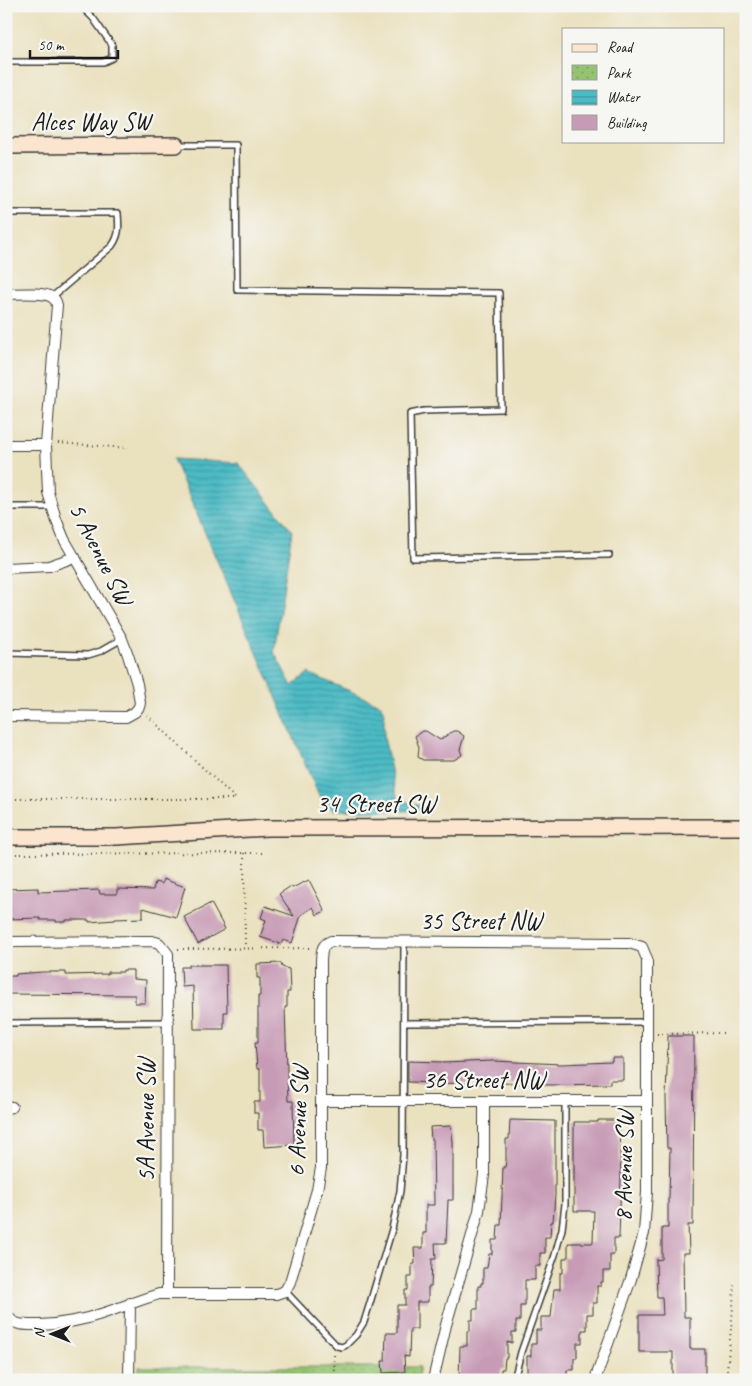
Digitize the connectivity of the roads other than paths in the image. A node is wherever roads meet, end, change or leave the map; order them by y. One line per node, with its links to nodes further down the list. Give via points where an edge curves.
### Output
1 (82, 6): 2 (lane, via 112,46 112,58 103,62)
2 (6, 62)
3 (176, 145): 4 (main road, Alces Way SW); 12 (lane, via 236,145 237,290 498,293 502,409 424,410 410,414 413,558)
4 (6, 146)
5 (6, 213): 7 (lane, via 118,213 119,230 112,246)
6 (6, 294): 7 (street)
7 (52, 297): 8 (street, 5 Avenue SW, via 57,305)
8 (46, 444): 9 (street); 10 (street, 5 Avenue SW, via 46,474)
9 (6, 445)
10 (52, 506): 11 (lane); 13 (street, 5 Avenue SW)
11 (6, 507)
12 (609, 555)
13 (75, 557): 14 (street, via 50,566); 15 (street, 5 Avenue SW)
14 (6, 568)
15 (122, 639): 16 (lane, via 96,654); 17 (street, 5 Avenue SW, via 137,684 139,707 132,714 115,718)
16 (6, 653)
17 (6, 716)
18 (746, 827): 19 (main road, 34 Street SW, via 267,828 116,837)
19 (6, 837)
20 (6, 942): 24 (street, 5A Avenue SW, via 159,942 169,961)
21 (404, 942): 22 (street, 35 Street NW, via 628,943); 23 (street, 35 Street NW, via 331,941); 27 (lane)
22 (642, 947): 25 (street, 8 Avenue SW, via 647,959)
23 (322, 948): 28 (street, 6 Avenue SW)
24 (168, 1022): 26 (lane); 34 (street, 5A Avenue SW)
25 (647, 1022): 27 (lane); 32 (street, 8 Avenue SW)
26 (6, 1023)
27 (404, 1023): 29 (lane)
28 (322, 1101): 29 (street, 36 Street NW); 33 (street, 6 Avenue SW, via 319,1181)
29 (404, 1101): 30 (street, 36 Street NW); 33 (lane, via 400,1191 370,1303 356,1335 346,1345 337,1346)
30 (484, 1101): 31 (street, 36 Street NW); 38 (street, via 484,1175 479,1211)
31 (565, 1101): 32 (street, 36 Street NW); 39 (lane, via 562,1229 520,1352)
32 (647, 1101): 40 (street, 8 Avenue SW, via 648,1192 644,1233 632,1279)
33 (285, 1291): 34 (street, via 276,1294)
34 (167, 1293): 35 (street)
35 (130, 1303): 36 (street, via 84,1319 55,1324 14,1323); 37 (street)
36 (7, 1314)
37 (129, 1380)
38 (433, 1380)
39 (514, 1380)
40 (595, 1380)

